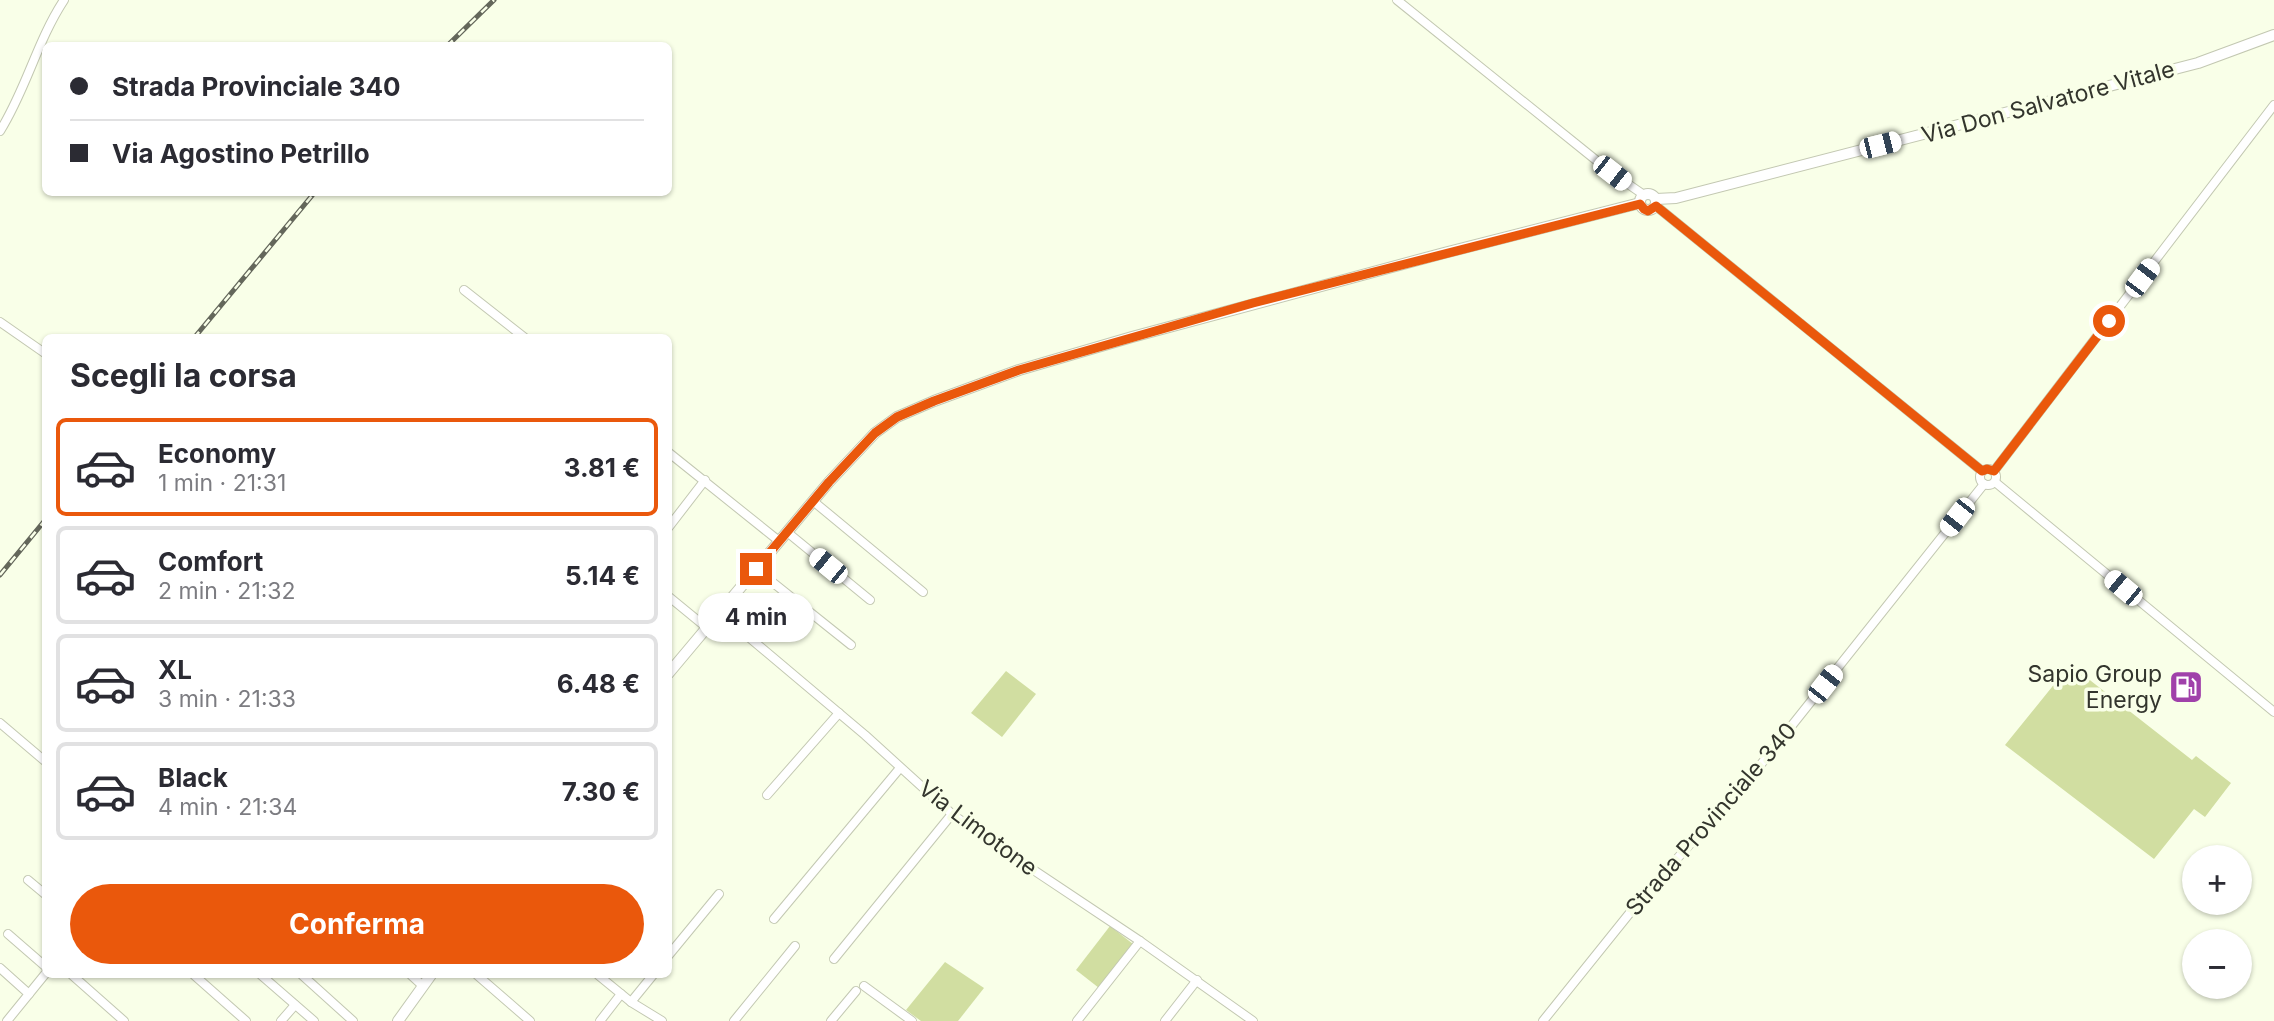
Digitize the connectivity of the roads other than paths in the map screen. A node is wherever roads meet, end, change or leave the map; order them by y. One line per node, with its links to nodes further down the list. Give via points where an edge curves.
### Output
1 (64, 0): 5 (street)
2 (1397, 0): 6 (street)
3 (2274, 35): 7 (street, Via Don Salvatore Vitale, via 2198,63)
4 (2274, 105): 14 (street)
5 (0, 131)
6 (1642, 200): 7 (street, via 1651,194); 18 (street, via 1253,303 1019,370 946,396 897,417 875,433)
7 (1656, 203): 13 (street)
8 (464, 289): 10 (street)
9 (0, 322): 11 (street)
10 (520, 334)
11 (42, 351)
12 (672, 455): 15 (street)
13 (1982, 471): 14 (street); 17 (street)
14 (1994, 471): 16 (street)
15 (705, 480): 19 (street); 20 (street)
16 (1994, 482): 17 (street); 29 (street)
17 (1983, 484): 79 (street, Strada Provinciale 340, via 1758,768 1641,900)
18 (813, 501): 20 (street); 22 (street)
19 (672, 523)
20 (783, 536): 21 (street); 24 (street)
21 (756, 569): 25 (street); 27 (street)
22 (923, 592)
23 (672, 599): 26 (street)
24 (870, 600)
25 (720, 612): 26 (street); 30 (street, Via Limotone)
26 (707, 628): 28 (street)
27 (851, 645)
28 (672, 669)
29 (2274, 712)
30 (839, 713): 33 (street, Via Limotone); 34 (street)
31 (0, 723): 32 (street)
32 (42, 759)
33 (900, 768): 35 (street, Via Limotone); 39 (street)
34 (767, 796)
35 (952, 814): 41 (street, Via Limotone); 44 (street)
36 (29, 880): 37 (street)
37 (42, 891)
38 (719, 894): 43 (street)
39 (774, 919)
40 (8, 934): 45 (street)
41 (1140, 941): 57 (street, Via Limotone); 76 (street)
42 (795, 947): 73 (street)
43 (672, 951)
44 (834, 959)
45 (42, 964)
46 (0, 968): 59 (street)
47 (43, 978): 59 (street)
48 (75, 978): 64 (street)
49 (197, 978): 65 (street)
50 (264, 978): 62 (street)
51 (305, 978): 68 (street)
52 (414, 978): 58 (street)
53 (429, 978): 58 (street)
54 (480, 978): 70 (street)
55 (602, 978): 60 (street)
56 (651, 978): 61 (street)
57 (1198, 980): 77 (street); 78 (street, Via Limotone)
58 (423, 986): 69 (street)
59 (29, 994): 63 (street)
60 (621, 994): 61 (street); 71 (street)
61 (631, 1002): 72 (street)
62 (295, 1005): 66 (street); 67 (street)
63 (7, 1021)
64 (124, 1021)
65 (246, 1021)
66 (281, 1021)
67 (314, 1021)
68 (353, 1021)
69 (398, 1021)
70 (530, 1021)
71 (600, 1021)
72 (662, 1021)
73 (734, 1021)
74 (831, 1021): 75 (street, via 860,988)
75 (912, 1021)
76 (1077, 1021)
77 (1165, 1021)
78 (1253, 1021)
79 (1543, 1021)

